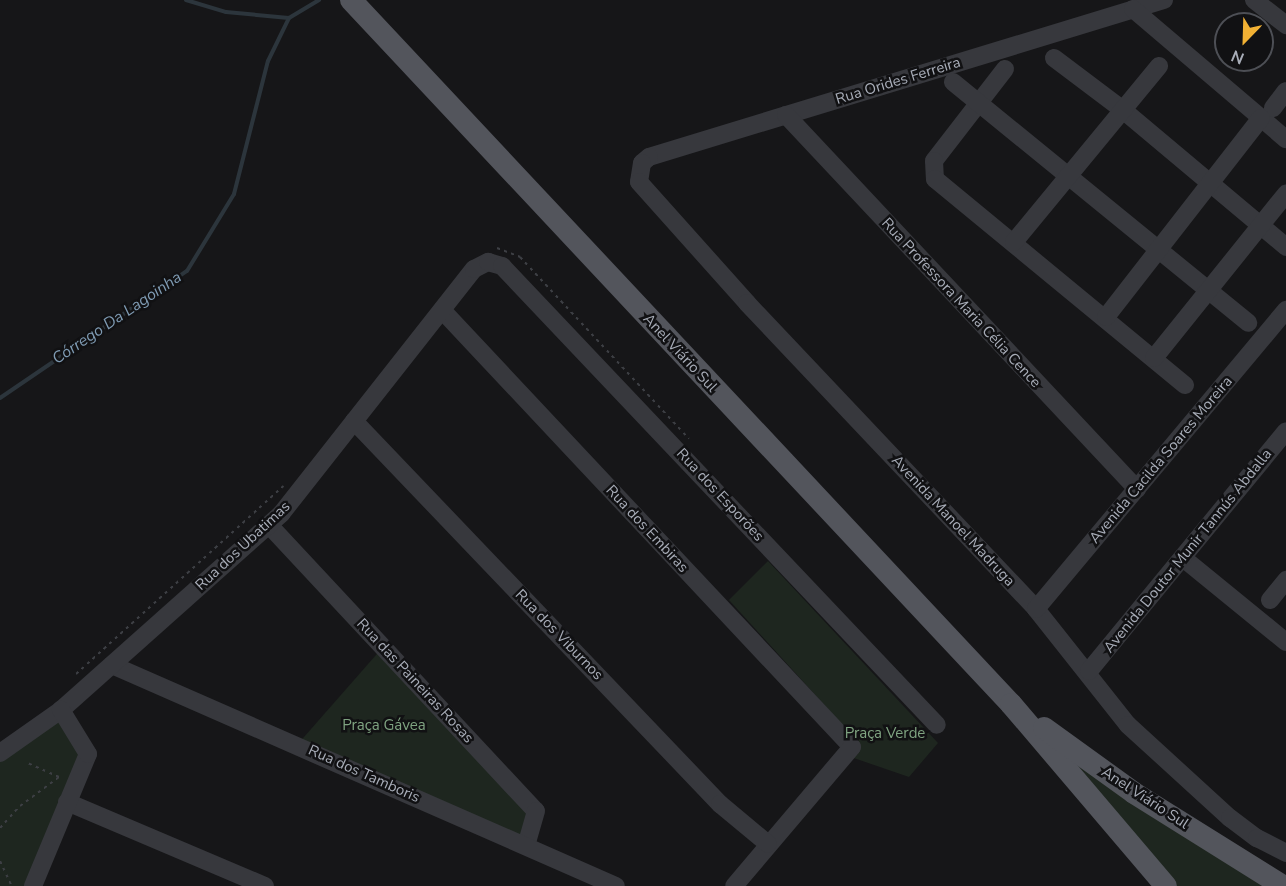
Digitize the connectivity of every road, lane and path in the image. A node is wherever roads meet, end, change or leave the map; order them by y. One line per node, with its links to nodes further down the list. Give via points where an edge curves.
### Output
1 (351, 0): 47 (main road, Anel Viário Sul)
2 (1164, 0): 4 (street, Rua Orides Ferreira)
3 (1254, 0): 5 (street)
4 (1133, 9): 13 (street); 14 (street, Rua Orides Ferreira)
5 (1286, 25)
6 (1054, 58): 12 (street)
7 (1159, 66): 12 (street)
8 (1005, 69): 11 (street)
9 (953, 82): 11 (street)
10 (1286, 91): 13 (street)
11 (980, 102): 17 (street); 21 (street, via 934,161 932,174)
12 (1123, 110): 17 (street); 18 (street)
13 (1267, 113): 15 (street); 18 (street)
14 (786, 116): 16 (street, Rua Orides Ferreira, via 649,157); 37 (street, Rua Professora Maria Célia Cence)
15 (1286, 139)
16 (639, 172): 42 (street, Avenida Manoel Madruga, via 643,190)
17 (1067, 174): 21 (street); 23 (street)
18 (1210, 183): 20 (street); 23 (street)
19 (1286, 194): 20 (street)
20 (1260, 226): 24 (street); 26 (street)
21 (1014, 242): 29 (street)
22 (491, 247): 35 (path, via 520,257)
23 (1157, 248): 26 (street); 29 (street)
24 (1286, 248)
25 (502, 266): 27 (street, Rua dos Ubatimas, via 480,264); 49 (street, Rua dos Esporões)
26 (1208, 290): 30 (street); 31 (street)
27 (442, 310): 33 (street, Rua dos Ubatimas); 55 (street, Rua dos Embiras, via 852,747)
28 (1286, 310): 37 (street, Avenida Cacilda Soares Moreira)
29 (1106, 317): 31 (street)
30 (1248, 323)
31 (1154, 358): 32 (street)
32 (1185, 385)
33 (354, 421): 38 (street, Rua dos Ubatimas); 55 (street, Rua dos Viburnos, via 720,804)
34 (1286, 431): 39 (street, Avenida Doutor Munir Tannús Abdalla)
35 (696, 448)
36 (286, 483): 46 (path)
37 (1137, 489): 42 (street, Avenida Cacilda Soares Moreira)
38 (269, 525): 44 (street, Rua dos Ubatimas); 54 (street, Rua das Paineiras Rosas, via 536,812)
39 (1183, 558): 43 (street); 45 (street, Avenida Doutor Munir Tannús Abdalla)
40 (1286, 580): 41 (street)
41 (1270, 600)
42 (1036, 609): 45 (street, Avenida Manoel Madruga)
43 (1286, 642)
44 (112, 665): 48 (street, Rua dos Ubatimas); 54 (street, Rua dos Tamboris)
45 (1089, 671): 56 (street, Avenida Manoel Madruga, via 1108,701 1137,732 1230,818)
46 (72, 679)
47 (1011, 704): 65 (main road, Anel Viário Sul); 66 (main road, Anel Viário Sul, via 1134,793)
48 (61, 710): 50 (street, Rua dos Ubatimas); 52 (street, via 88,754)
49 (938, 725)
50 (0, 753)
51 (28, 763): 53 (path, via 59,777 20,806)
52 (67, 802): 61 (street); 62 (street)
53 (0, 828)
54 (526, 844): 63 (street, Rua dos Tamboris)
55 (768, 844): 64 (street)
56 (1286, 853)
57 (0, 861): 58 (path)
58 (3, 866): 59 (path); 60 (path)
59 (0, 870)
60 (11, 885)
61 (33, 886)
62 (265, 886)
63 (616, 886)
64 (734, 886)
65 (1167, 886)
66 (1283, 886)

